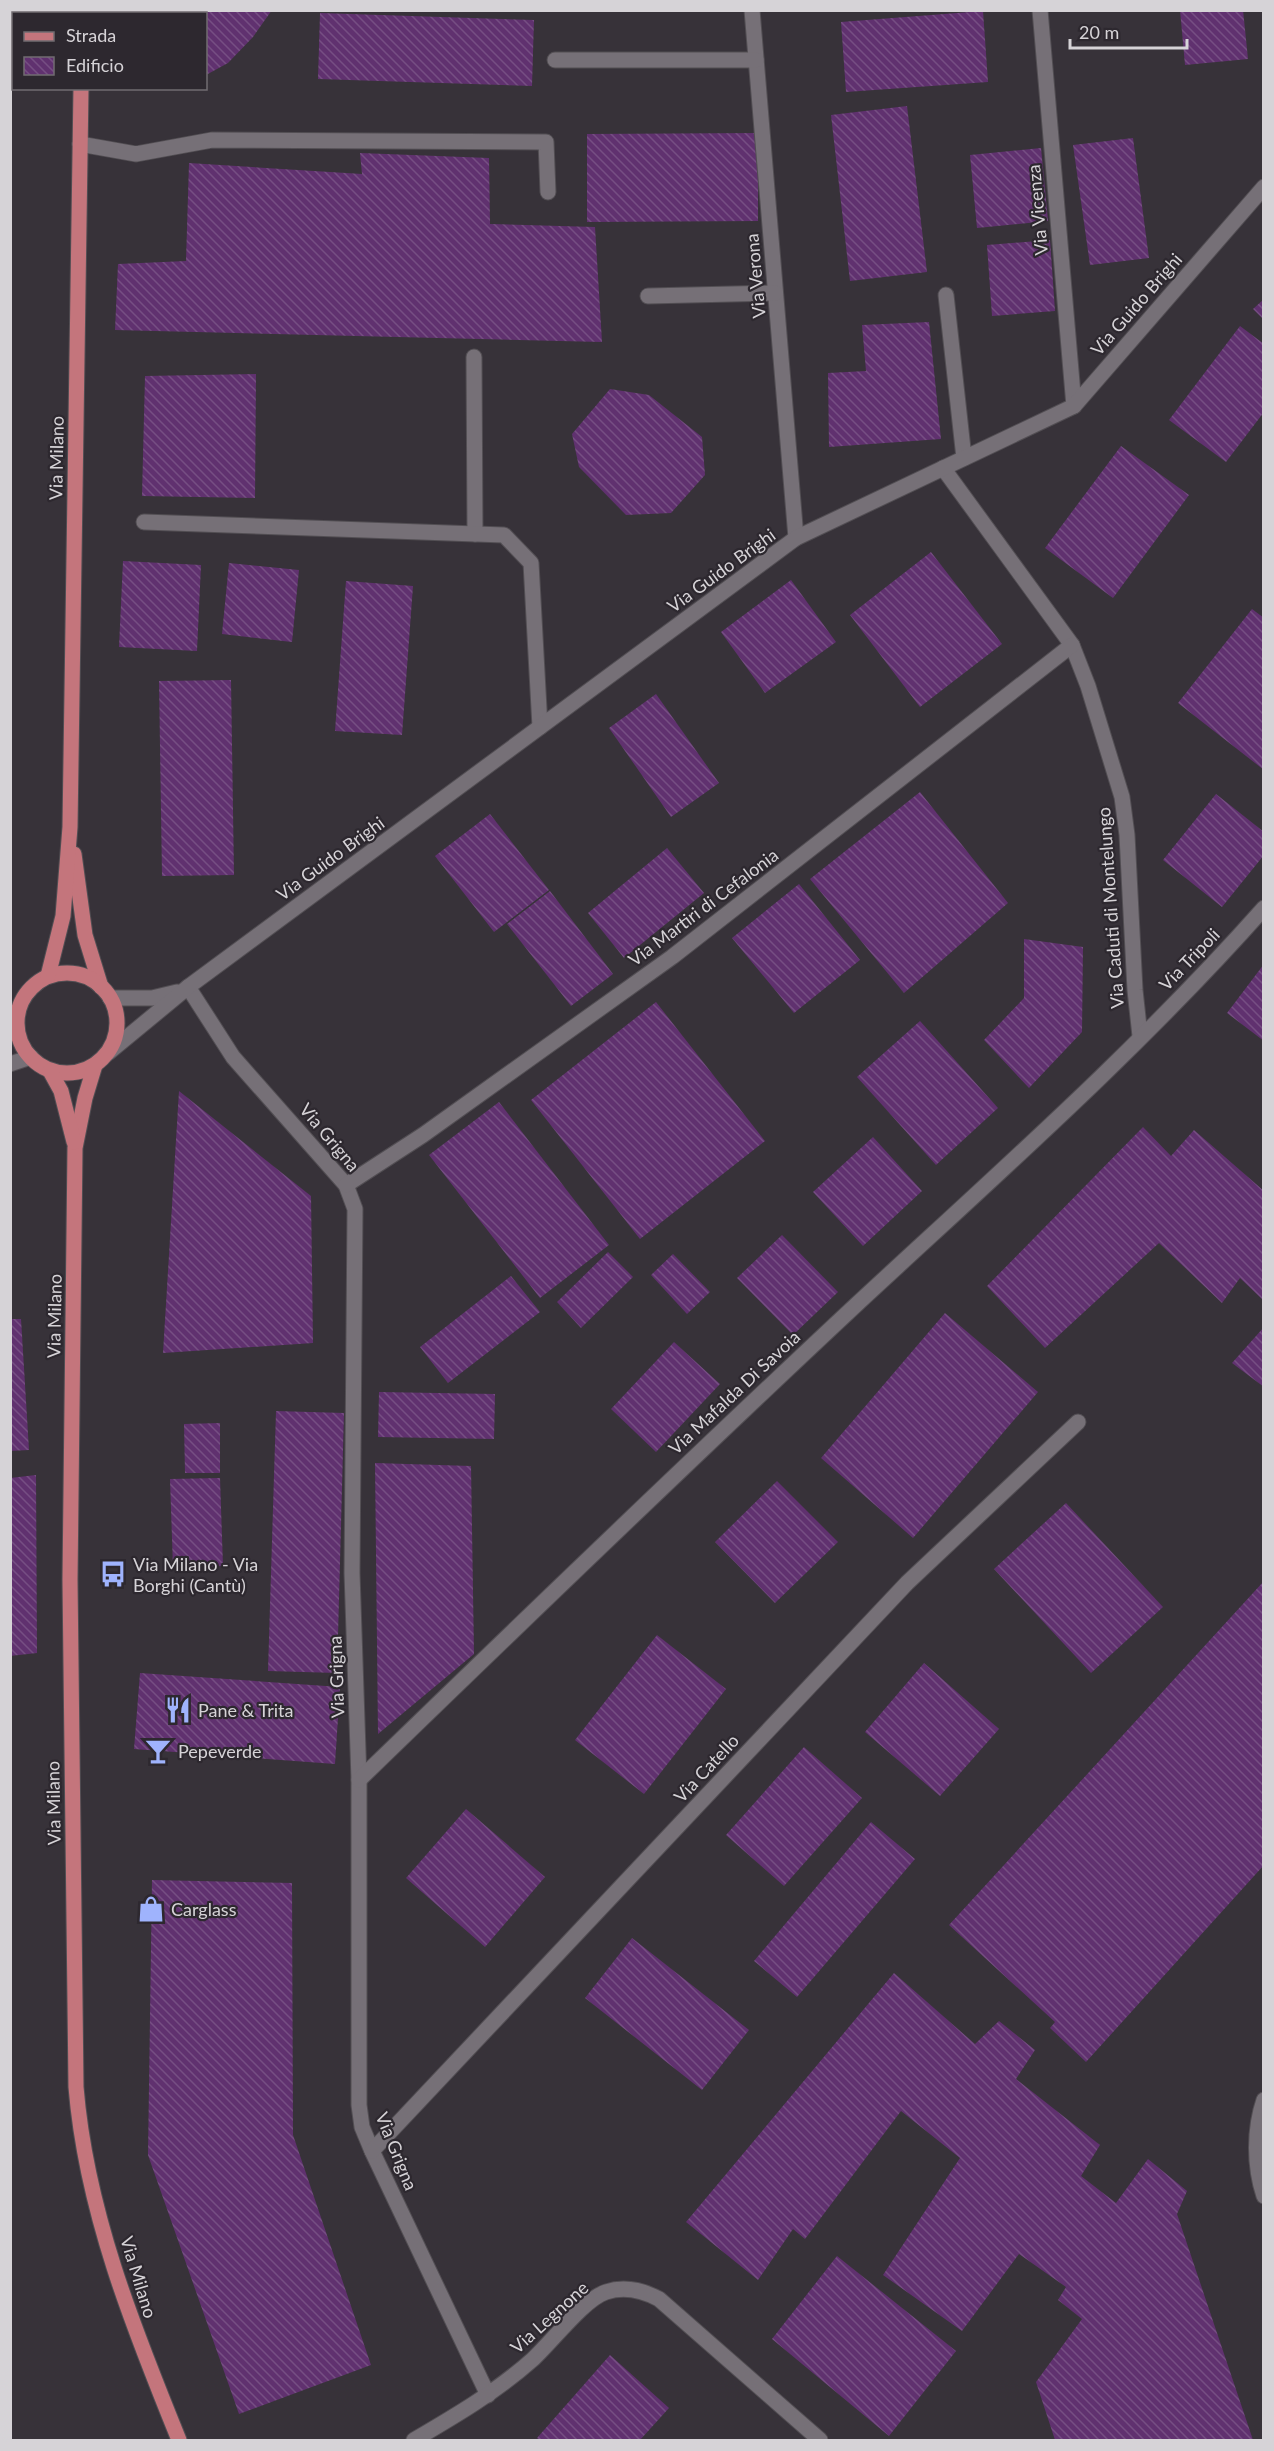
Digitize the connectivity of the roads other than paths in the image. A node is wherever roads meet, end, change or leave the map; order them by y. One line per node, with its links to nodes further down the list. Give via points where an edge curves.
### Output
1 (752, 10): 4 (street, Via Verona)
2 (1040, 10): 13 (street, Via Vicenza)
3 (555, 60): 4 (street)
4 (756, 60): 9 (street, Via Verona)
5 (81, 90): 6 (main road, Via Milano)
6 (80, 144): 8 (street, via 136,154 212,140 546,142); 21 (main road, Via Milano)
7 (1263, 187): 13 (street, Via Guido Brighi)
8 (548, 192)
9 (776, 293): 11 (street); 18 (street, Via Verona)
10 (946, 295): 14 (street)
11 (648, 296)
12 (474, 357): 17 (street)
13 (1074, 406): 14 (street, Via Guido Brighi)
14 (964, 458): 15 (street, Via Guido Brighi)
15 (943, 468): 18 (street, Via Guido Brighi); 19 (street, Via Caduti di Montelungo)
16 (144, 522): 17 (street)
17 (475, 534): 20 (street, via 504,536 531,563)
18 (796, 538): 20 (street, Via Guido Brighi)
19 (1072, 645): 27 (street, Via Caduti di Montelungo, via 1122,797); 34 (street, Via Martiri di Cefalonia, via 672,957 423,1135)
20 (540, 727): 24 (street, Via Guido Brighi)
21 (70, 827): 23 (main road, Via Milano, via 63,915); 25 (main road, Via Milano, via 85,935)
22 (1263, 908): 27 (street, Via Tripoli)
23 (48, 976): 25 (main road, via 80,975); 26 (main road, via 34,985)
24 (188, 987): 25 (street, Via Guido Brighi, via 152,998); 28 (street, Via Guido Brighi); 34 (street, Via Grigna, via 233,1057)
25 (105, 992): 28 (main road, via 115,1009 117,1025)
26 (14, 1016): 29 (main road, via 23,1047)
27 (1140, 1036): 36 (street, Via Mafalda Di Savoia, via 662,1485)
28 (108, 1053): 31 (main road)
29 (31, 1057): 30 (street); 32 (main road)
30 (10, 1064)
31 (95, 1065): 32 (main road, via 67,1074); 33 (main road, Via Milano)
32 (50, 1071): 33 (main road, Via Milano, via 61,1091)
33 (75, 1148): 41 (main road, Via Milano, via 70,1580 76,2087 85,2162 98,2208 132,2323)
34 (346, 1185): 36 (street, Via Grigna, via 355,1209 352,1573)
35 (1078, 1422): 38 (street, Via Catello, via 907,1583)
36 (359, 1780): 38 (street, Via Grigna, via 359,2105 362,2127)
37 (1263, 2100): 39 (street, via 1256,2139)
38 (372, 2151): 40 (street, Via Grigna)
39 (1263, 2196)
40 (488, 2395): 42 (street, Via Legnone); 43 (street, Via Legnone, via 531,2361 586,2305 605,2292 630,2289 659,2299)
41 (179, 2440)
42 (414, 2440)
43 (820, 2440)

